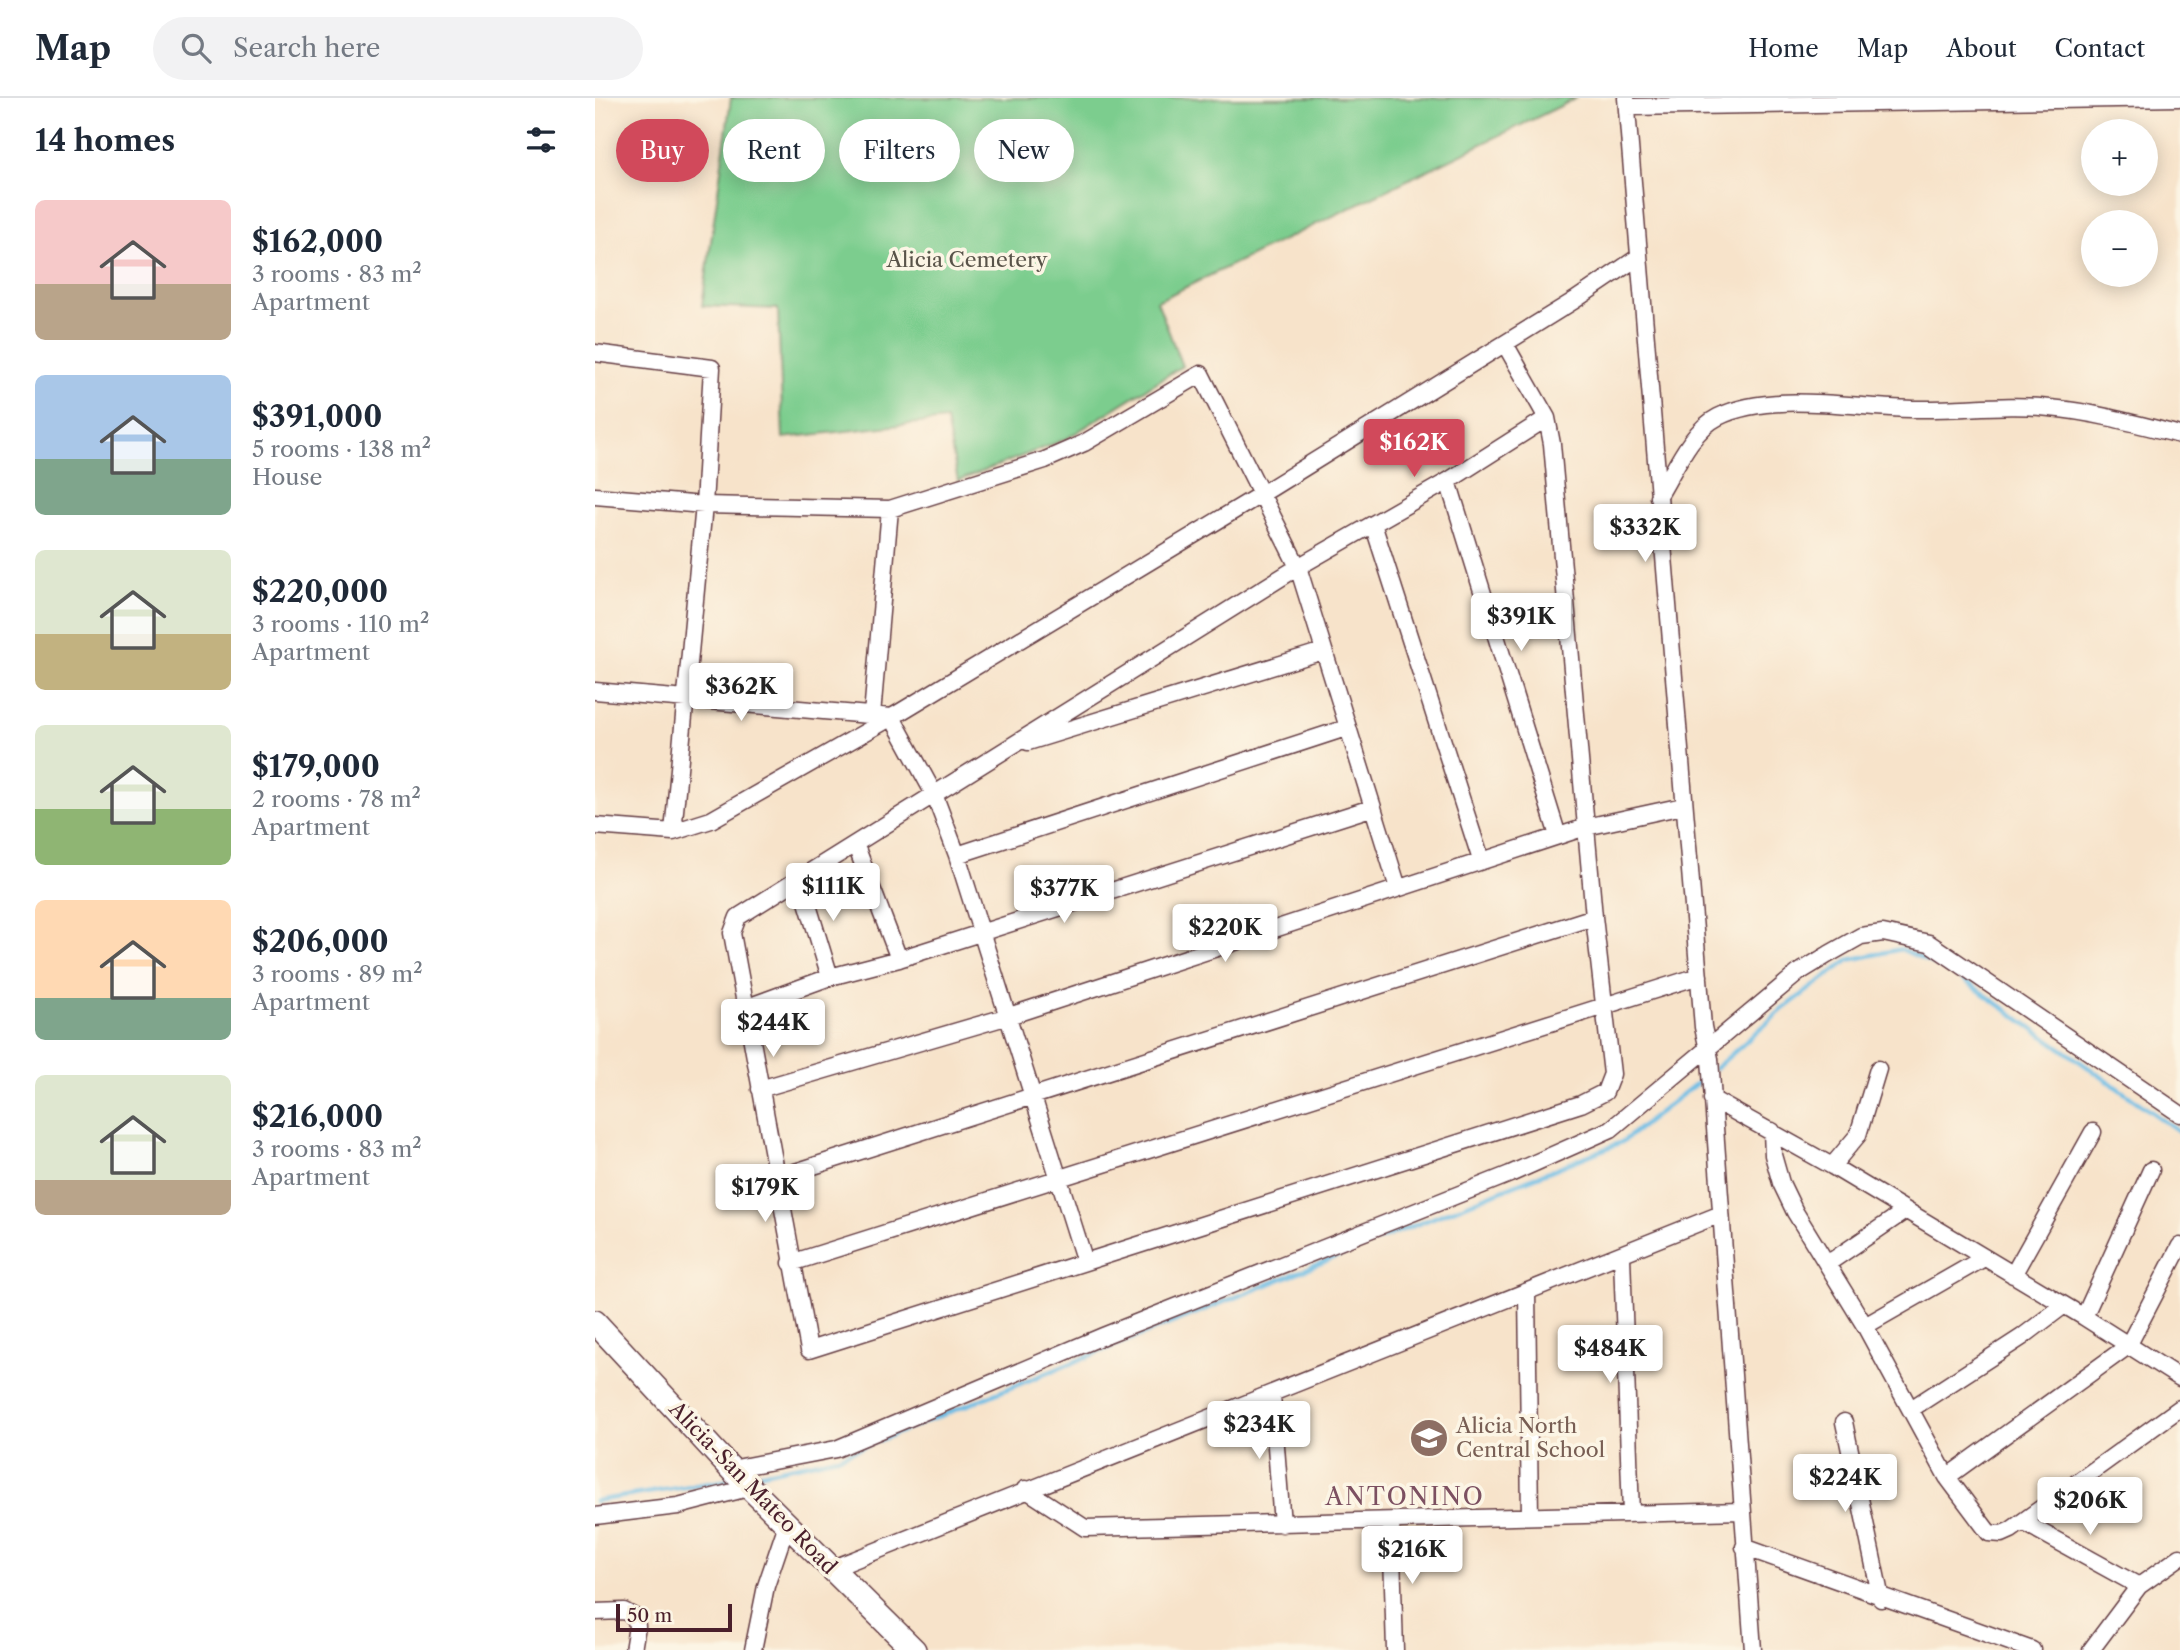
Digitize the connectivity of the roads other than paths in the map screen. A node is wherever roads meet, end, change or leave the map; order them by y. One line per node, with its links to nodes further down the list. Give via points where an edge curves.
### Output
1 (2179, 98): 2 (street)
2 (1626, 102): 3 (street)
3 (1637, 258): 4 (street); 11 (street)
4 (1505, 344): 6 (street); 9 (street)
5 (595, 353): 12 (street, via 712,368)
6 (1547, 418): 8 (street); 27 (street, via 1559,496)
7 (2180, 435): 11 (street, via 2050,408 1748,405 1715,418 1694,440)
8 (1448, 481): 14 (street); 29 (street)
9 (1260, 495): 13 (street, via 1201,374 1055,456); 15 (street); 20 (street)
10 (595, 496): 12 (street)
11 (1658, 497): 24 (street)
12 (704, 505): 13 (street); 18 (street)
13 (890, 509): 19 (street)
14 (1373, 524): 15 (street); 32 (street)
15 (1298, 567): 16 (street); 22 (street)
16 (1323, 651): 21 (street); 22 (street)
17 (595, 691): 18 (street)
18 (684, 700): 19 (street); 28 (street)
19 (872, 715): 20 (street)
20 (892, 717): 23 (street); 28 (street, via 711,820)
21 (1346, 729): 25 (street); 31 (street)
22 (1007, 748): 23 (street)
23 (934, 794): 30 (street); 31 (street)
24 (1683, 806): 27 (street); 38 (street)
25 (1371, 808): 34 (street); 36 (street)
26 (595, 826): 28 (street)
27 (1586, 827): 29 (street); 35 (street)
28 (673, 832)
29 (1558, 836): 32 (street)
30 (856, 846): 33 (street); 37 (street)
31 (957, 855): 36 (street)
32 (1482, 860): 34 (street)
33 (800, 879): 39 (street); 41 (street, via 733,924)
34 (1398, 888): 42 (street)
35 (1594, 917): 40 (street); 47 (street)
36 (979, 932): 37 (street); 42 (street)
37 (899, 959): 39 (street)
38 (1699, 976): 40 (street); 43 (street)
39 (831, 977): 41 (street)
40 (1604, 1007): 54 (street); 60 (street, via 1612,1074 1605,1092 1581,1104)
41 (745, 1008): 45 (street)
42 (1009, 1016): 45 (street); 47 (street)
43 (1709, 1054): 46 (street); 48 (street, via 1798,973 1861,936 1883,933 1929,943); 75 (street, via 1611,1129 1510,1174 1103,1336 836,1449)
44 (1878, 1069): 51 (street, via 1858,1135)
45 (760, 1089): 53 (street)
46 (1711, 1092): 49 (street); 56 (street)
47 (1035, 1097): 53 (street); 54 (street)
48 (2180, 1114)
49 (1772, 1131): 51 (street); 62 (street, via 1781,1183)
50 (2092, 1132): 63 (street)
51 (1832, 1166): 55 (street)
52 (2151, 1170): 66 (street)
53 (776, 1178): 61 (street)
54 (1059, 1178): 60 (street); 61 (street)
55 (1905, 1211): 59 (street); 62 (street)
56 (1721, 1214): 58 (street); 79 (street)
57 (2180, 1246): 69 (street)
58 (1622, 1256): 64 (street); 80 (street)
59 (1984, 1258): 63 (street); 68 (street)
60 (1086, 1262): 61 (street, via 809,1350)
61 (791, 1263)
62 (1828, 1264): 68 (street)
63 (2013, 1276): 65 (street)
64 (1527, 1292): 71 (street); 82 (street)
65 (2063, 1306): 66 (street); 73 (street)
66 (2084, 1317): 69 (street)
67 (595, 1322): 75 (main road, Alicia-San Mateo Road)
68 (1865, 1326): 73 (street)
69 (2128, 1346): 70 (street); 76 (street)
70 (2180, 1378)
71 (1272, 1395): 78 (street); 86 (street)
72 (2180, 1408): 84 (street)
73 (1911, 1409): 76 (street)
74 (1844, 1422): 91 (street)
75 (731, 1469): 77 (main road, Alicia-San Mateo Road)
76 (1947, 1477): 84 (street, via 1989,1533 2002,1534)
77 (752, 1486): 81 (street, via 678,1506); 85 (main road, Alicia-San Mateo Road)
78 (1025, 1489): 86 (street, via 1085,1528); 89 (street)
79 (1742, 1511): 80 (street); 87 (street)
80 (1631, 1514): 82 (street)
81 (595, 1516)
82 (1530, 1516): 83 (street)
83 (1391, 1522): 86 (street); 96 (street)
84 (2023, 1522): 90 (street)
85 (787, 1524): 89 (main road, Alicia-San Mateo Road); 94 (street, via 765,1586)
86 (1282, 1524)
87 (1744, 1547): 91 (street); 97 (street)
88 (2180, 1557): 90 (street)
89 (831, 1569): 95 (main road, Alicia-San Mateo Road)
90 (2139, 1586): 99 (street)
91 (1881, 1598): 98 (street)
92 (595, 1612): 93 (street, via 624,1611 635,1617)
93 (633, 1650)
94 (753, 1650)
95 (914, 1650)
96 (1395, 1650)
97 (1753, 1650)
98 (2032, 1650)
99 (2091, 1650)

